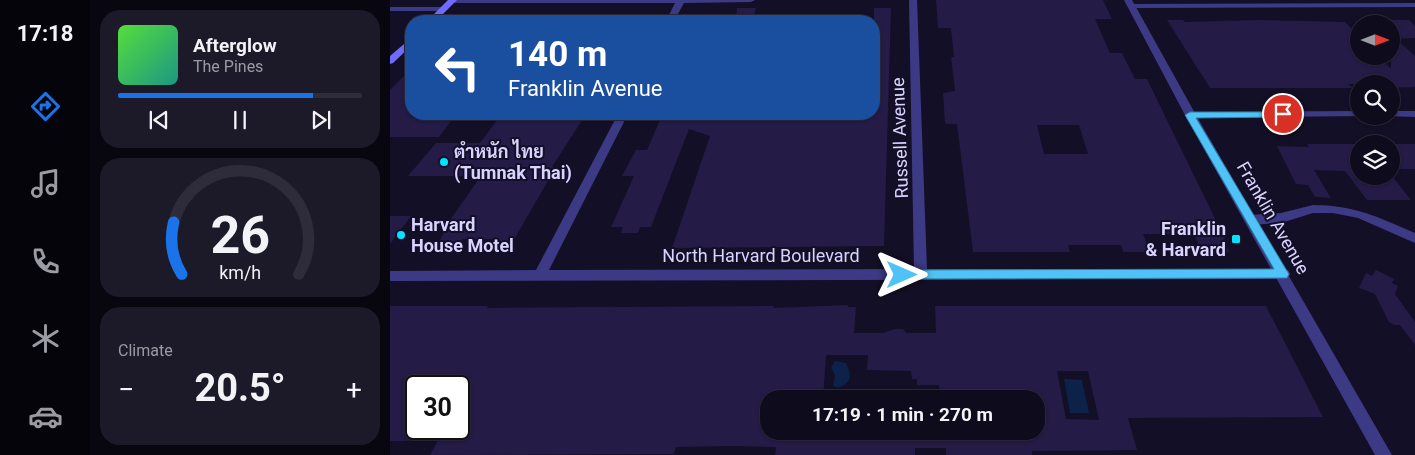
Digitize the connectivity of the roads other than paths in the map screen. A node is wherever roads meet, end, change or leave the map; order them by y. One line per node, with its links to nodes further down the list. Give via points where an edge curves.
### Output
1 (453, 0): 2 (street); 8 (main road)
2 (681, 0): 3 (street); 10 (street)
3 (751, 0)
4 (914, 0): 22 (street, Russell Avenue)
5 (1130, 3): 6 (street); 16 (street, Franklin Avenue)
6 (1415, 5)
7 (390, 9): 8 (street)
8 (444, 9): 9 (main road)
9 (438, 15)
10 (673, 15)
11 (405, 47): 12 (main road)
12 (390, 61)
13 (1350, 114): 16 (street)
14 (1400, 114): 15 (street)
15 (1415, 114)
16 (1190, 115): 18 (street, Franklin Avenue)
17 (620, 120): 21 (street)
18 (1250, 220): 19 (street, via 1281,218 1313,209 1333,209 1360,214); 20 (street, Franklin Avenue)
19 (1415, 238)
20 (1283, 274): 22 (street, North Harvard Boulevard); 24 (street, Franklin Avenue)
21 (540, 275): 22 (street, North Harvard Boulevard); 23 (street, North Harvard Boulevard)
22 (921, 275)
23 (390, 276)
24 (1384, 455)

